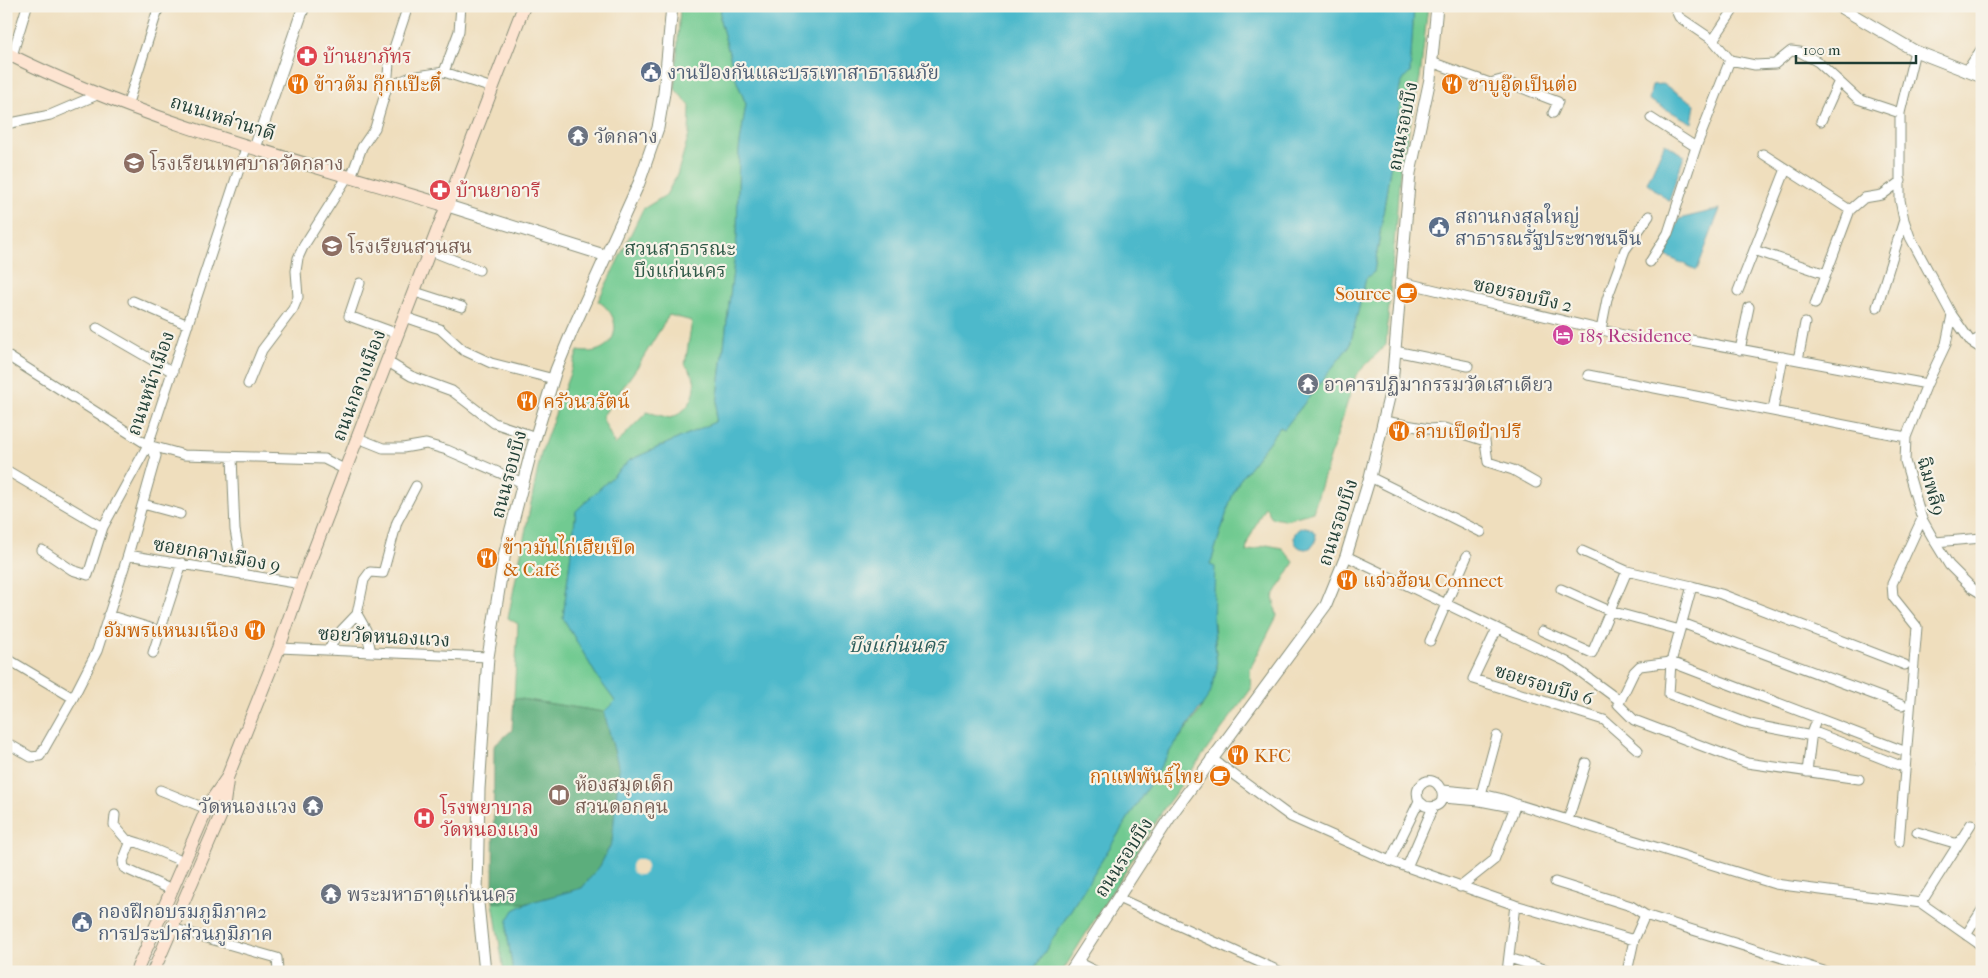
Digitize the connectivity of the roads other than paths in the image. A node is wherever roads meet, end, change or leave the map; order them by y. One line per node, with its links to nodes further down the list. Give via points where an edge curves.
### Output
1 (27, 6): 15 (street)
2 (159, 6): 25 (street)
3 (304, 6): 32 (street, ถนนหน้าเมือง)
4 (408, 6): 22 (street, via 389,62)
5 (461, 6): 18 (street, via 459,31)
6 (524, 6): 23 (main road, ถนนกลางเมือง)
7 (672, 6): 43 (street, ถนนรอบบึง, via 658,128 639,184)
8 (1437, 6): 17 (street, ถนนรอบบึง)
9 (1674, 6): 12 (street, via 1679,17)
10 (1736, 6): 12 (street)
11 (1838, 6): 14 (street)
12 (1713, 40): 16 (street)
13 (1982, 48): 19 (street)
14 (1915, 51): 19 (street); 27 (street)
15 (9, 54): 24 (main road, ถนนเหล่านาดี)
16 (1730, 60): 21 (street, via 1755,65 1775,64 1791,51 1800,52 1818,62); 31 (street)
17 (1431, 62): 26 (street, via 1490,83 1501,80 1558,102); 47 (street, ถนนรอบบึง, via 1410,172)
18 (444, 72): 22 (street, via 411,77); 23 (street)
19 (1966, 72): 20 (street)
20 (1982, 77)
21 (1839, 81): 27 (street, via 1858,99); 29 (street)
22 (387, 87): 35 (street, via 375,128)
23 (492, 88): 37 (main road, ถนนกลางเมือง)
24 (97, 96): 25 (main road, ถนนเหล่านาดี); 30 (street, via 50,115)
25 (127, 106): 32 (main road, ถนนเหล่านาดี)
26 (1553, 113)
27 (1900, 113): 36 (street)
28 (1651, 118): 31 (street)
29 (1821, 121)
30 (6, 124)
31 (1696, 146): 44 (street, via 1668,233)
32 (251, 147): 35 (main road, ถนนเหล่านาดี); 59 (street, ถนนหน้าเมือง)
33 (1763, 154): 34 (street)
34 (1786, 168): 38 (street); 42 (street)
35 (349, 176): 37 (main road, ถนนเหล่านาดี); 78 (street, via 303,247 296,271 298,297 293,309 262,350)
36 (1901, 182): 38 (street, via 1882,195 1864,198); 40 (street)
37 (448, 206): 41 (main road, ถนนกลางเมือง); 43 (street, ถนนเหล่านาดี)
38 (1850, 210): 46 (street)
39 (1649, 216): 61 (street, via 1625,250 1607,299)
40 (1904, 220): 54 (street); 56 (street)
41 (431, 250): 45 (street); 50 (main road, ถนนกลางเมือง)
42 (1754, 250): 46 (street); 49 (street)
43 (607, 256): 77 (street, ถนนรอบบึง)
44 (1650, 262)
45 (479, 270)
46 (1826, 274): 52 (street)
47 (1402, 282): 61 (street, ซอยรอบบึง 2); 69 (street, ถนนรอบบึง)
48 (360, 283): 62 (street, via 349,316)
49 (1738, 291)
50 (415, 292): 53 (street); 57 (main road, ถนนกลางเมือง)
51 (133, 301): 59 (street)
52 (1815, 304)
53 (462, 307)
54 (1877, 307)
55 (1749, 308): 68 (street)
56 (1952, 315): 66 (street); 79 (street, ฉิมพลี9, via 1946,344)
57 (405, 317): 62 (main road, ถนนกลางเมือง); 77 (street, via 440,329 463,350 491,363)
58 (1804, 323): 72 (street)
59 (188, 325): 75 (street, ถนนหน้าเมือง)
60 (97, 328): 75 (street)
61 (1600, 330): 64 (street, ซอยรอบบึง 2)
62 (398, 334): 73 (main road, ถนนกลางเมือง)
63 (1982, 337): 66 (street)
64 (1636, 338)
65 (1691, 340): 68 (street)
66 (1971, 342): 67 (street)
67 (1982, 349)
68 (1740, 350): 71 (street)
69 (1395, 351): 74 (street); 81 (street, ถนนรอบบึง)
70 (6, 356): 85 (street)
71 (1784, 357): 72 (street); 80 (street)
72 (1798, 360): 79 (street)
73 (388, 362): 82 (street, via 411,376 452,392 494,424); 84 (main road, ถนนกลางเมือง)
74 (1468, 366)
75 (173, 372): 85 (street, ถนนหน้าเมือง)
76 (1588, 375): 80 (street)
77 (554, 379): 82 (street, ถนนรอบบึง)
78 (248, 384)
79 (1926, 384): 83 (street, ฉิมพลี9)
80 (1773, 410): 83 (street)
81 (1384, 421): 89 (street, ถนนรอบบึง); 91 (street, via 1429,429 1444,428 1485,441 1488,462 1514,470)
82 (536, 437): 90 (street, ถนนรอบบึง)
83 (1906, 437): 95 (street, ฉิมพลี9, via 1905,461)
84 (358, 438): 88 (main road, ถนนกลางเมือง); 90 (street, via 383,448 426,444)
85 (148, 445): 86 (street, via 184,455); 93 (street, via 156,456); 96 (street, ถนนหน้าเมือง)
86 (232, 457): 88 (street, via 324,459); 107 (street, via 235,530)
87 (6, 470): 96 (street)
88 (346, 470): 108 (main road, ถนนกลางเมือง)
89 (1370, 476): 97 (street); 103 (street, ถนนรอบบึง)
90 (523, 483): 125 (street, ถนนรอบบึง, via 505,552)
91 (1536, 483)
92 (416, 486): 114 (street, via 397,522 383,573 370,572 364,580)
93 (143, 504): 94 (street); 102 (street)
94 (180, 514)
95 (1922, 519): 99 (street, ฉิมพลี9); 156 (street, via 1892,584 1893,597 1918,627)
96 (103, 527): 100 (street, ถนนหน้าเมือง, via 88,575 72,570)
97 (1482, 532)
98 (1982, 538): 99 (street)
99 (1935, 542): 111 (street, ฉิมพลี9, via 1949,565)
100 (42, 550)
101 (1582, 551): 106 (street)
102 (128, 555): 105 (street, ซอยกลางเมือง 9); 115 (street)
103 (1346, 556): 112 (street); 138 (street, ถนนรอบบึง, via 1326,605)
104 (1467, 556): 112 (street)
105 (182, 563): 107 (street, ซอยกลางเมือง 9); 119 (street)
106 (1627, 571): 109 (street); 113 (street)
107 (244, 575): 108 (street, ซอยกลางเมือง 9)
108 (301, 584): 121 (main road, ถนนกลางเมือง)
109 (1692, 586): 116 (street); 128 (street, via 1721,594)
110 (1561, 589): 113 (street)
111 (1982, 594)
112 (1447, 603): 117 (street); 120 (street)
113 (1610, 611): 116 (street); 118 (street, via 1592,653)
114 (357, 614): 122 (street, via 336,636); 123 (street, via 366,630)
115 (108, 615): 119 (street); 129 (street, via 97,651)
116 (1681, 626): 127 (street); 131 (street)
117 (1497, 629): 130 (street, via 1567,662); 136 (street, ซอยรอบบึง 6, via 1472,679 1604,720)
118 (1542, 631)
119 (160, 632): 124 (street)
120 (1430, 641)
121 (279, 648): 122 (street, ซอยวัดหนองแวง); 142 (main road, ถนนกลางเมือง)
122 (329, 650): 123 (street, ซอยวัดหนองแวง)
123 (371, 652): 125 (street, ซอยวัดหนองแวง)
124 (153, 653)
125 (488, 657): 179 (street, ถนนรอบบึง, via 479,789 478,892)
126 (6, 658): 129 (street)
127 (1670, 662): 130 (street, via 1640,666); 132 (street); 133 (street, via 1669,694 1750,724)
128 (1905, 665)
129 (74, 698): 135 (street, via 40,756 32,757)
130 (1620, 701): 141 (street, via 1618,704 1634,720 1659,731 1748,763)
131 (1902, 704)
132 (1817, 718): 133 (street); 137 (street)
133 (1812, 734): 140 (street); 141 (street)
134 (1497, 736): 146 (street)
135 (7, 743)
136 (1638, 750)
137 (1901, 750)
138 (1211, 758): 158 (street, via 1290,817); 165 (street, ถนนรอบบึง)
139 (1586, 763): 152 (street)
140 (1902, 766)
141 (1807, 772): 143 (street)
142 (227, 778): 150 (main road, ถนนกลางเมือง); 161 (main road, ถนนกลางเมือง, via 223,810)
143 (1858, 779)
144 (160, 790): 150 (street)
145 (1442, 794): 146 (street); 147 (street, via 1440,786 1432,781 1424,782 1418,788); 149 (street, via 1440,802)
146 (1480, 797): 148 (street, via 1506,806)
147 (1419, 801): 149 (street); 158 (street)
148 (1516, 804): 152 (street); 163 (street, via 1494,860)
149 (1433, 807): 160 (street)
150 (207, 809): 159 (main road, ถนนกลางเมือง)
151 (115, 815): 155 (street, via 116,828)
152 (1568, 820): 166 (street, via 1775,884)
153 (1971, 824): 157 (street)
154 (1917, 832): 157 (street)
155 (131, 841): 159 (street); 164 (street, via 123,861 124,868)
156 (1899, 842)
157 (1958, 844): 166 (street)
158 (1390, 861): 160 (street)
159 (184, 862): 161 (street); 164 (main road, ถนนกลางเมือง)
160 (1407, 867): 163 (street)
161 (198, 869): 170 (main road, ถนนกลางเมือง)
162 (1556, 882): 169 (street, via 1631,906)
163 (1460, 887): 167 (street)
164 (172, 890): 176 (main road, ถนนกลางเมือง)
165 (1118, 898): 175 (street, ถนนรอบบึง); 181 (street)
166 (1921, 903): 171 (street)
167 (1515, 906): 172 (street); 174 (street)
168 (1982, 910): 171 (street)
169 (1645, 915): 172 (street); 185 (street)
170 (172, 928): 177 (main road, ถนนกลางเมือง); 178 (street, via 277,958)
171 (1966, 934): 173 (street)
172 (1634, 940): 184 (street)
173 (1982, 946)
174 (1509, 958): 182 (street); 183 (street)
175 (1073, 967): 180 (street)
176 (136, 972)
177 (153, 972)
178 (278, 972)
179 (485, 972)
180 (1097, 972)
181 (1280, 972)
182 (1507, 972)
183 (1554, 972)
184 (1626, 972)
185 (1827, 972)

